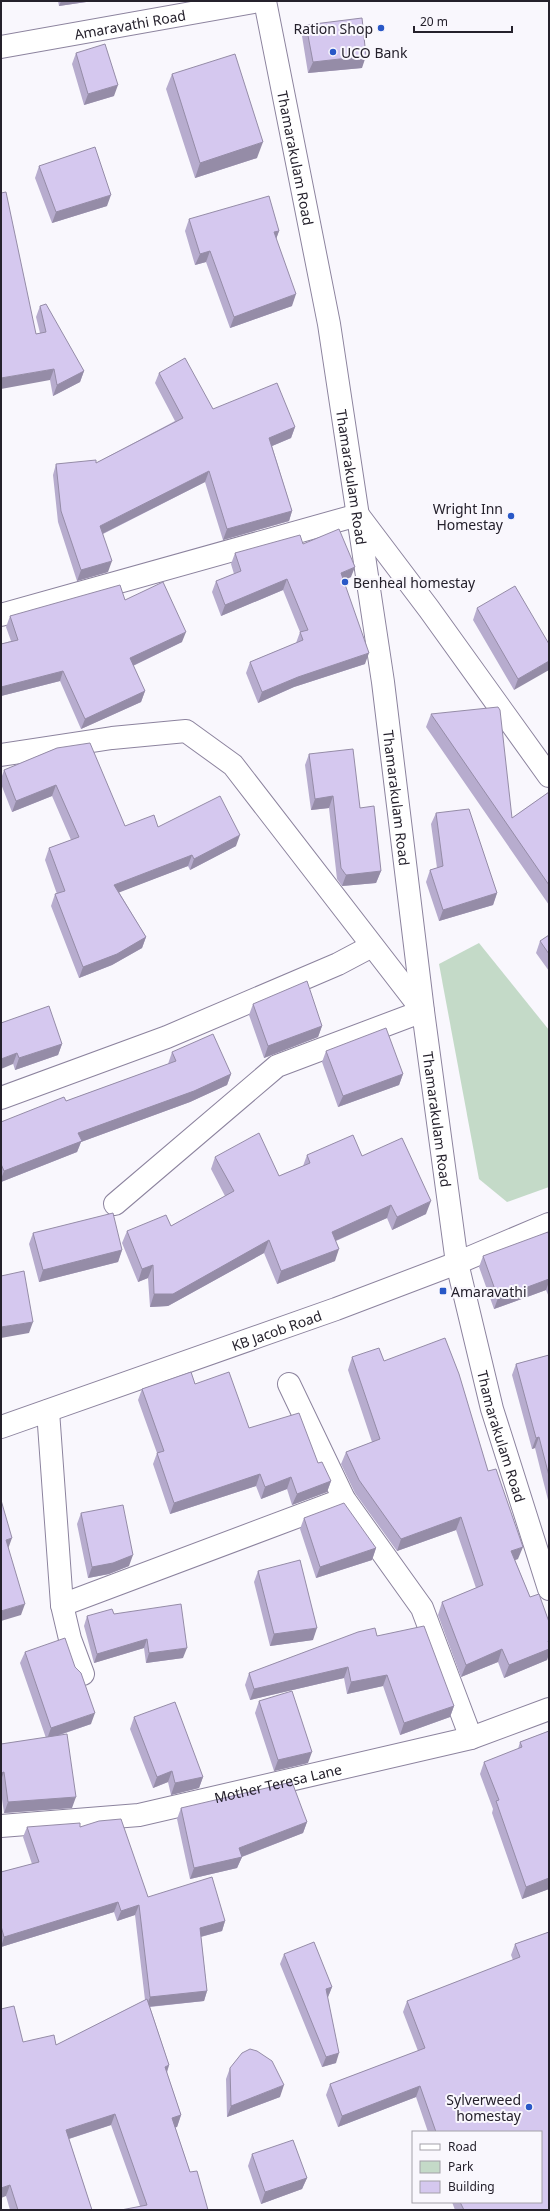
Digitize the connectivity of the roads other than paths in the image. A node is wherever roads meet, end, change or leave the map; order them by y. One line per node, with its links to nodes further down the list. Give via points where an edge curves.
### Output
1 (259, 1): 3 (street, Amaravathi Road)
2 (265, 1): 4 (street, Thamarakulam Road, via 329,324)
3 (1, 47)
4 (358, 515): 5 (street); 7 (street, via 430,609); 9 (street, Thamarakulam Road, via 383,682)
5 (1, 615)
6 (1, 755): 8 (street, via 112,738 186,732 233,765)
7 (549, 776)
8 (372, 946): 9 (street); 10 (street, via 338,964 167,1037)
9 (423, 1011): 11 (street, via 277,1066); 13 (street, Thamarakulam Road)
10 (1, 1098)
11 (115, 1204)
12 (549, 1224): 13 (street, KB Jacob Road)
13 (457, 1263): 15 (street, KB Jacob Road, via 336,1309); 18 (street, Thamarakulam Road, via 492,1409)
14 (289, 1384): 17 (street)
15 (48, 1411): 16 (street, KB Jacob Road); 19 (street)
16 (1, 1427)
17 (344, 1499): 19 (street); 22 (street, via 422,1608)
18 (549, 1589)
19 (62, 1605): 20 (street, via 70,1639)
20 (83, 1674)
21 (549, 1709): 22 (street, Mother Teresa Lane)
22 (471, 1738): 23 (street, Mother Teresa Lane, via 139,1815)
23 (1, 1826)

